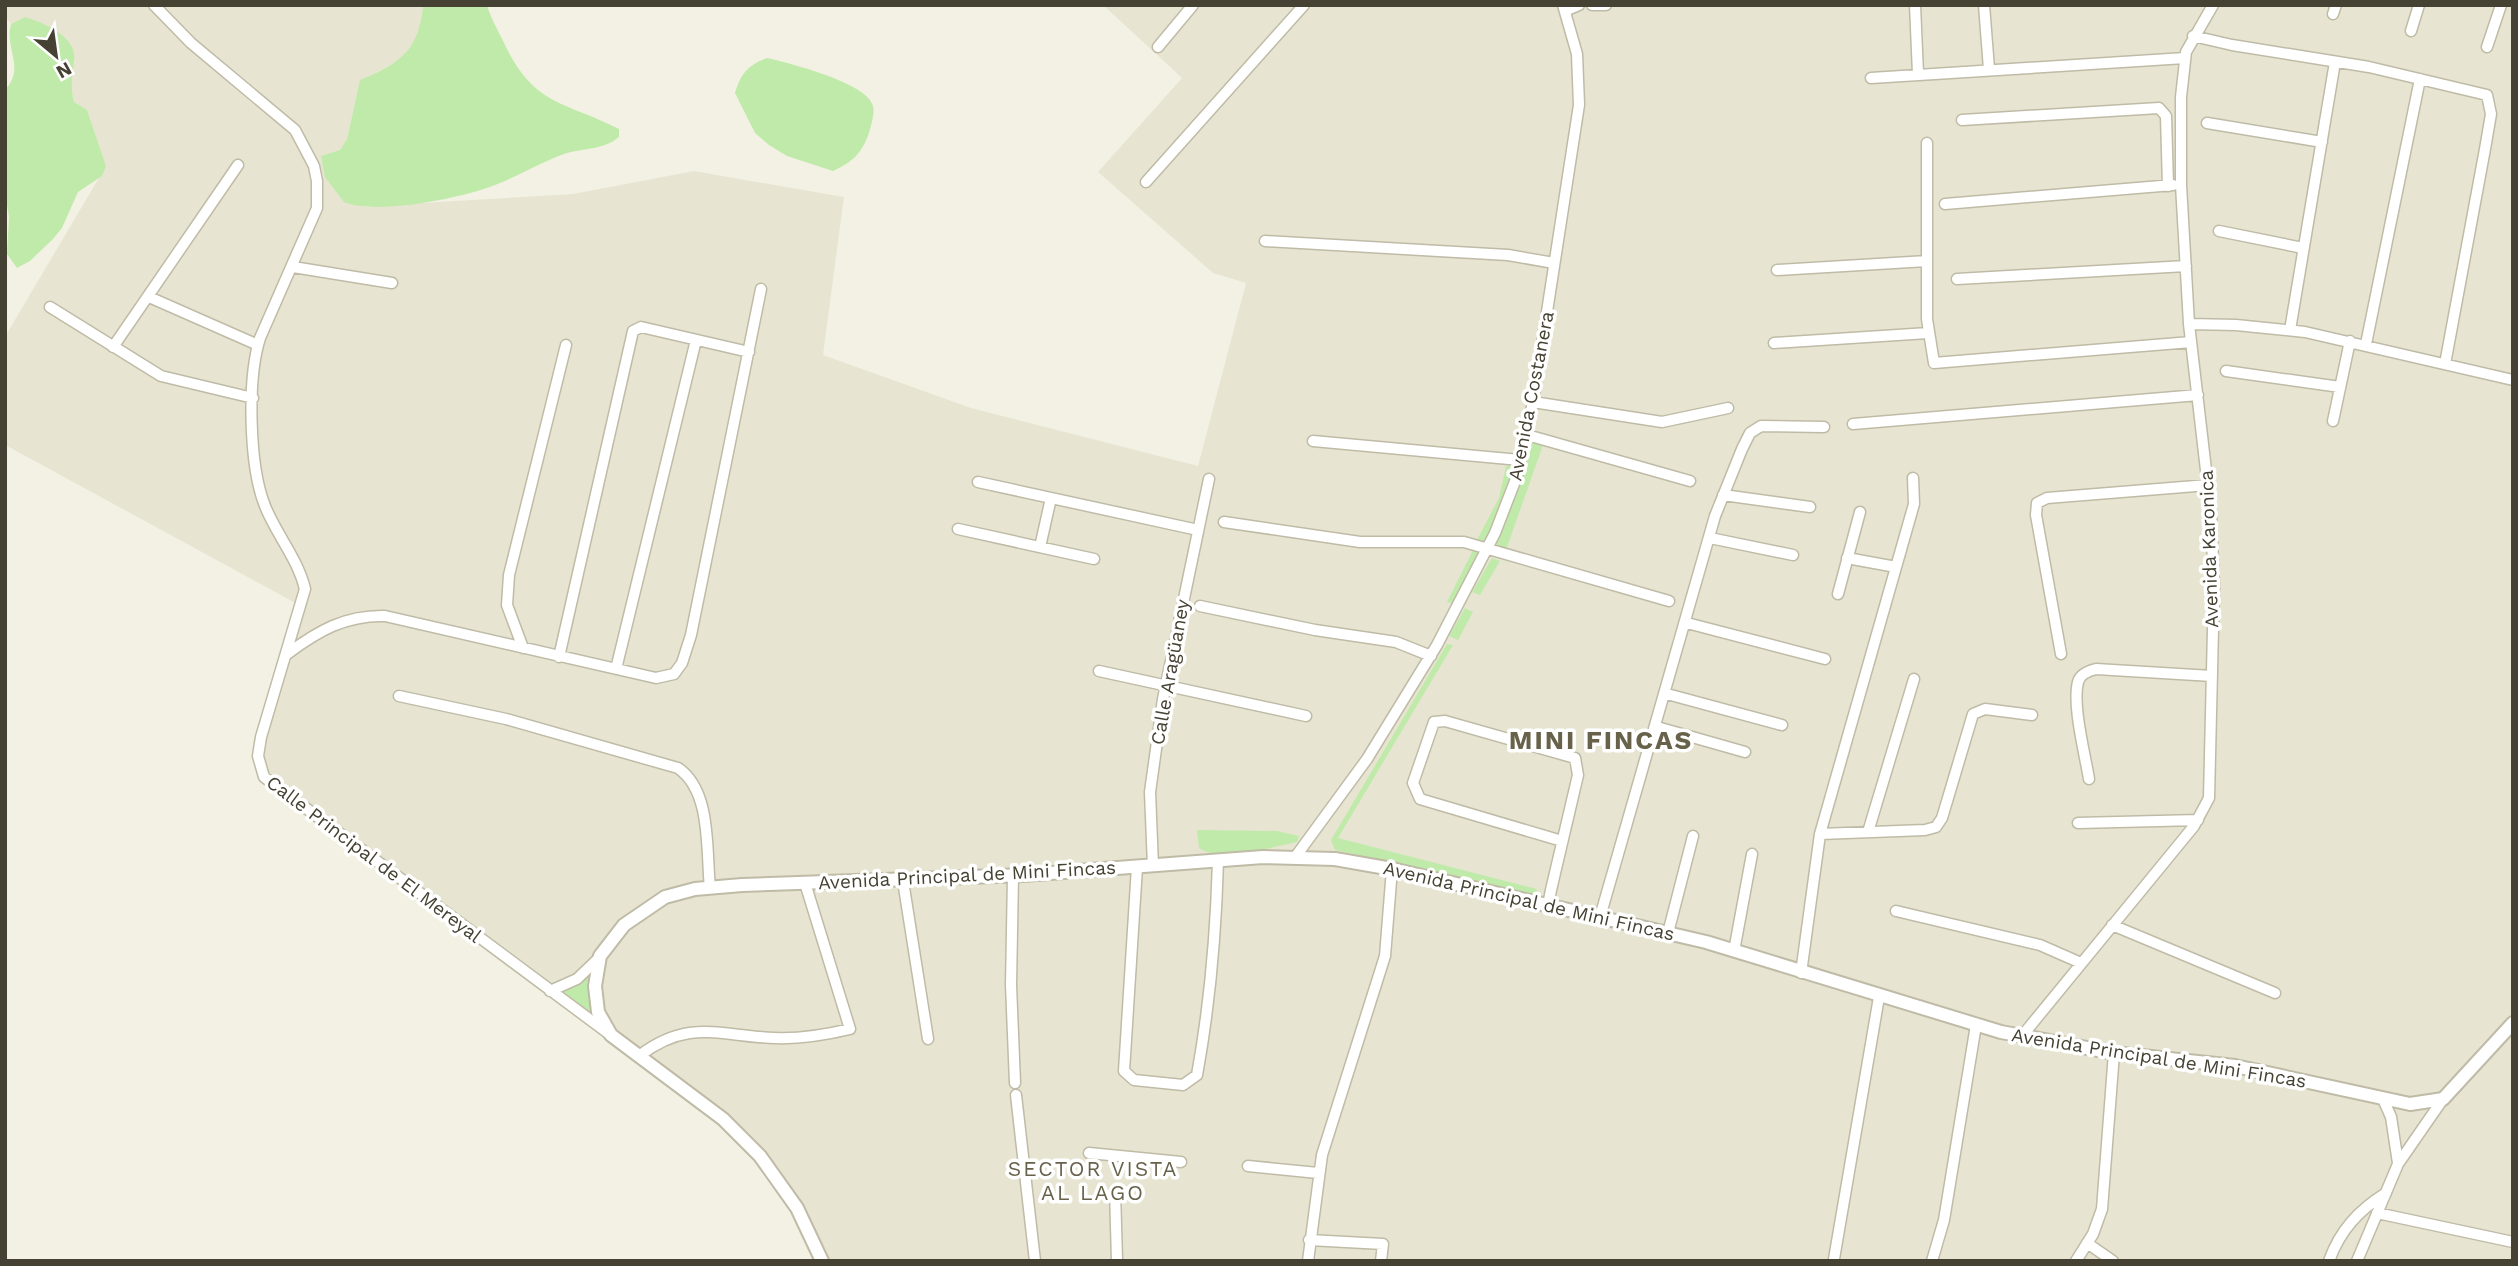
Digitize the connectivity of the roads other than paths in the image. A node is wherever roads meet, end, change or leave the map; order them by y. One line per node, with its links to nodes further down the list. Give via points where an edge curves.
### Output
1 (154, 5): 38 (street, Calle Principal de El Mereyal, via 303,141 314,166 318,195 309,232)
2 (1193, 5): 15 (street)
3 (1304, 5): 28 (street)
4 (1579, 5): 12 (street)
5 (1592, 5): 6 (street)
6 (1606, 5)
7 (1915, 5): 20 (street)
8 (1984, 5): 19 (street)
9 (2213, 5): 14 (street, Avenida Karonica)
10 (2419, 5): 13 (street)
11 (2501, 5): 16 (street)
12 (1564, 8): 36 (street, Avenida Costanera, via 1577,54 1580,88)
13 (2411, 31)
14 (2193, 36): 17 (street, Avenida Karonica); 18 (street)
15 (1158, 47)
16 (2487, 47)
17 (2185, 58): 19 (street); 29 (street, Avenida Karonica)
18 (2335, 62): 22 (street); 25 (street)
19 (1990, 69): 20 (street)
20 (1919, 74): 21 (street)
21 (1871, 78)
22 (2420, 79): 52 (street); 57 (street, via 2485,94 2491,103)
23 (1962, 120): 30 (street, via 2159,108 2166,116)
24 (2207, 123): 25 (street)
25 (2322, 142): 34 (street)
26 (1927, 143): 35 (street)
27 (237, 165): 43 (street)
28 (1146, 182)
29 (2181, 185): 30 (street); 37 (street, Avenida Karonica)
30 (2168, 186): 31 (street)
31 (1945, 204)
32 (2219, 231): 34 (street)
33 (1265, 241): 36 (street, via 1508,255)
34 (2303, 248): 46 (street)
35 (1927, 261): 39 (street); 47 (street)
36 (1554, 263): 63 (street, Avenida Costanera)
37 (2186, 266): 40 (street); 45 (street, Avenida Karonica)
38 (293, 267): 41 (street); 53 (street, Calle Principal de El Mereyal)
39 (1777, 270)
40 (1957, 279)
41 (392, 283)
42 (761, 289): 56 (street)
43 (149, 297): 53 (street); 55 (street)
44 (50, 307): 55 (street)
45 (2189, 324): 46 (street); 50 (street, Avenida Karonica)
46 (2290, 330): 49 (street)
47 (1928, 333): 50 (street, via 1931,356 1938,364); 51 (street)
48 (696, 340): 56 (street); 98 (street, via 641,327 634,331); 100 (street)
49 (2350, 341): 52 (street); 60 (street)
50 (2191, 342): 61 (street, Avenida Karonica)
51 (1774, 343)
52 (2366, 344): 57 (street)
53 (258, 345): 62 (street, Calle Principal de El Mereyal)
54 (566, 345): 94 (street, via 509,575 507,606)
55 (113, 347): 62 (street, via 160,376)
56 (749, 352): 100 (street, via 686,653 669,677)
57 (2445, 364): 59 (street)
58 (2226, 370): 60 (street)
59 (2513, 380)
60 (2340, 387): 65 (street)
61 (2197, 395): 66 (street); 75 (street, Avenida Karonica)
62 (253, 397): 95 (street, Calle Principal de El Mereyal, via 260,492 305,589)
63 (1533, 402): 64 (street, via 1662,422); 68 (street, Avenida Costanera)
64 (1728, 408)
65 (2333, 421)
66 (1853, 424)
67 (1824, 427): 76 (street, via 1767,424 1755,429)
68 (1527, 435): 70 (street, Avenida Costanera); 73 (street)
69 (1314, 441): 70 (street)
70 (1520, 460): 85 (street, Avenida Costanera)
71 (1913, 478): 89 (street, via 1914,504)
72 (1209, 480): 82 (street, Calle Aragüaney)
73 (1690, 481)
74 (978, 482): 77 (street)
75 (2208, 485): 96 (street, via 2047,498 2037,503); 102 (street, Avenida Karonica, via 2214,587)
76 (1723, 495): 78 (street); 83 (street)
77 (1051, 498): 82 (street); 84 (street)
78 (1810, 508)
79 (1860, 512): 87 (street)
80 (1224, 522): 85 (street, via 1360,542 1452,540)
81 (958, 529): 84 (street)
82 (1198, 530): 104 (street, Calle Aragüaney)
83 (1710, 538): 86 (street); 93 (street)
84 (1040, 547): 88 (street)
85 (1487, 550): 91 (street); 97 (street, Avenida Costanera)
86 (1794, 555)
87 (1847, 558): 89 (street); 90 (street)
88 (1094, 559)
89 (1896, 567): 116 (street)
90 (1838, 594)
91 (1669, 601)
92 (1200, 606): 97 (street, via 1396,642)
93 (1687, 623): 99 (street); 105 (street)
94 (523, 648): 95 (street, via 394,618 366,616 319,631); 98 (street)
95 (286, 654): 138 (street, Calle Principal de El Mereyal, via 261,737 258,757 264,777)
96 (2061, 654)
97 (1431, 656): 120 (street, Avenida Costanera, via 1367,759)
98 (559, 657): 100 (street)
99 (1825, 659)
100 (616, 669)
101 (1099, 671): 104 (street)
102 (2212, 676): 112 (street, via 2096,669 2084,673 2078,683 2078,698); 113 (street, Avenida Karonica, via 2210,786)
103 (1914, 679): 115 (street)
104 (1165, 688): 108 (street); 122 (street, Calle Aragüaney, via 1150,792)
105 (1667, 694): 109 (street); 110 (street)
106 (399, 696): 128 (street, via 506,719 678,768 693,781 701,802)
107 (2032, 715): 115 (street, via 1985,709 1973,714 1936,827)
108 (1306, 716)
109 (1782, 725)
110 (1657, 727): 111 (street); 131 (street)
111 (1745, 752)
112 (2089, 779)
113 (2198, 820): 114 (street); 132 (street, Avenida Karonica)
114 (2078, 823)
115 (1868, 832): 116 (street)
116 (1820, 834): 137 (street)
117 (1693, 836): 133 (street)
118 (1562, 841): 118 (street, via 1578,775 1575,758 1445,721 1434,722 1413,783 1420,799); 129 (street)
119 (1752, 854): 134 (street)
120 (1296, 856): 121 (street, Avenida Principal de Mini Fincas); 124 (street, Avenida Principal de Mini Fincas)
121 (1218, 861): 122 (street, Avenida Principal de Mini Fincas); 123 (street, via 1215,942 1202,1045 1197,1075 1183,1085 1134,1080 1124,1072)
122 (1153, 866): 123 (street, Avenida Principal de Mini Fincas)
123 (1137, 867): 125 (street, Avenida Principal de Mini Fincas)
124 (1392, 869): 129 (street, Avenida Principal de Mini Fincas); 156 (street, via 1385,956)
125 (1013, 876): 126 (street, Avenida Principal de Mini Fincas); 148 (street)
126 (903, 881): 127 (street, Avenida Principal de Mini Fincas); 145 (street)
127 (805, 883): 128 (street, Avenida Principal de Mini Fincas); 147 (street, via 850,1029 793,1038 687,1032 661,1041)
128 (710, 888): 135 (street, Avenida Principal de Mini Fincas, via 679,892 654,903 617,932)
129 (1548, 905): 131 (street, Avenida Principal de Mini Fincas)
130 (1896, 911): 136 (street, via 2040,946)
131 (1600, 917): 133 (street, Avenida Principal de Mini Fincas)
132 (2112, 925): 136 (street, Avenida Karonica); 139 (street)
133 (1668, 933): 134 (street, Avenida Principal de Mini Fincas)
134 (1734, 951): 137 (street, Avenida Principal de Mini Fincas)
135 (600, 956): 138 (street, via 577,979); 143 (street, Avenida Principal de Mini Fincas, via 596,1003)
136 (2081, 963): 144 (street, Avenida Karonica)
137 (1801, 973): 140 (street, Avenida Principal de Mini Fincas)
138 (551, 991): 143 (street, Calle Principal de El Mereyal)
139 (2275, 993)
140 (1879, 997): 142 (street, Avenida Principal de Mini Fincas); 163 (street)
141 (2513, 1023): 151 (street)
142 (1976, 1026): 144 (street, Avenida Principal de Mini Fincas); 169 (street, via 1946,1209)
143 (611, 1035): 147 (street)
144 (2022, 1036): 146 (street, Avenida Principal de Mini Fincas)
145 (928, 1039)
146 (2114, 1053): 150 (street, Avenida Principal de Mini Fincas, via 2235,1066); 161 (street, via 2104,1199)
147 (639, 1056): 164 (street, via 723,1119 760,1156 797,1208)
148 (1015, 1083)
149 (1016, 1095): 165 (street)
150 (2383, 1099): 151 (street, Avenida Principal de Mini Fincas, via 2410,1104); 154 (street, via 2391,1117)
151 (2442, 1099): 154 (street)
152 (1089, 1153): 153 (street)
153 (1181, 1162)
154 (2398, 1164): 158 (street)
155 (1248, 1166): 156 (street)
156 (1318, 1173): 160 (street)
157 (1115, 1190): 166 (street)
158 (2387, 1192): 159 (street); 172 (street, via 2359,1212)
159 (2377, 1213): 162 (street); 173 (street)
160 (1309, 1240): 167 (street); 168 (street, via 1383,1244)
161 (2087, 1242): 170 (street); 171 (street)
162 (2513, 1242)
163 (1834, 1259)
164 (822, 1261)
165 (1035, 1261)
166 (1117, 1261)
167 (1308, 1261)
168 (1381, 1261)
169 (1932, 1261)
170 (2076, 1261)
171 (2113, 1261)
172 (2329, 1261)
173 (2357, 1261)

